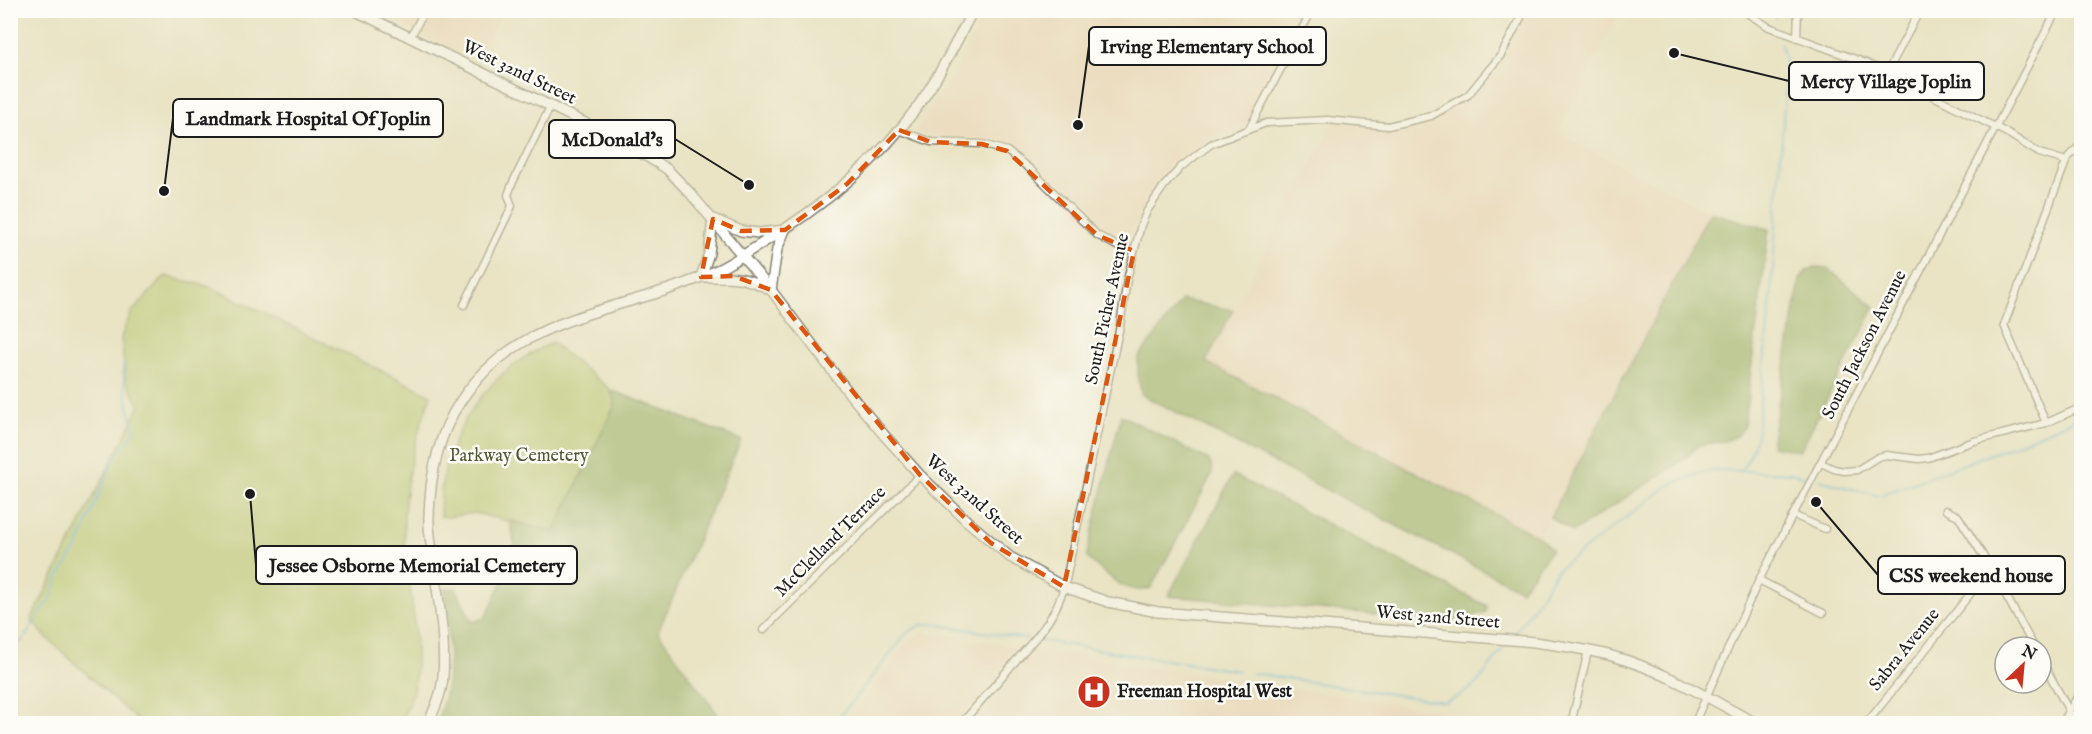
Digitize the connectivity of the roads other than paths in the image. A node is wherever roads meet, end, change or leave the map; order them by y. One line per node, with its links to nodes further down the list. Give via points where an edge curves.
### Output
1 (354, 10): 10 (main road, West 32nd Street)
2 (425, 10): 10 (street)
3 (973, 10): 15 (main road, via 925,95)
4 (1312, 10): 16 (street)
5 (1525, 10): 16 (street, South Picher Avenue, via 1501,55 1468,95 1431,116 1388,126 1327,120 1266,123)
6 (1742, 10): 11 (street)
7 (1798, 10): 11 (street)
8 (1920, 10): 12 (street)
9 (2057, 10): 14 (street, South Jackson Avenue)
10 (410, 38): 13 (main road, West 32nd Street)
11 (1797, 38): 12 (street)
12 (1887, 73): 14 (street)
13 (550, 106): 19 (main road, West 32nd Street, via 667,169); 25 (street, via 512,183 508,195 512,206)
14 (1995, 127): 18 (street, via 2039,153); 28 (street, South Jackson Avenue)
15 (899, 130): 20 (main road, via 847,184); 21 (street, via 931,142 982,144 1007,152 1030,168 1097,235)
16 (1248, 130): 21 (street, South Picher Avenue, via 1211,144 1181,167 1147,211)
17 (2082, 143): 18 (street)
18 (2066, 161): 27 (street, via 2004,325)
19 (713, 219): 20 (main road, via 741,231); 22 (main road, West 32nd Street); 23 (main road)
20 (785, 230): 22 (main road); 24 (main road, via 777,249)
21 (1134, 251): 35 (street, South Picher Avenue)
22 (742, 256): 23 (main road); 24 (main road, West 32nd Street)
23 (701, 277): 24 (main road, via 734,276); 45 (main road, via 566,321 528,338 508,350 483,374 451,416 433,467 428,518 443,665 438,699)
24 (771, 290): 29 (main road, West 32nd Street, via 849,393)
25 (464, 305)
26 (2082, 407): 27 (street)
27 (2046, 423): 28 (street, via 1974,441 1928,458 1886,455 1857,470 1844,471)
28 (1821, 463): 31 (street, South Jackson Avenue)
29 (920, 475): 35 (main road, West 32nd Street, via 991,543); 37 (street, McClelland Terrace)
30 (1946, 510): 33 (street, via 1958,516)
31 (1793, 515): 32 (street); 34 (street, South Jackson Avenue)
32 (1825, 529)
33 (1991, 568): 38 (street); 50 (street, Sabra Avenue)
34 (1759, 580): 36 (street); 42 (street, South Jackson Avenue)
35 (1064, 587): 39 (main road, West 32nd Street, via 1108,602 1158,612 1535,642); 46 (street, South Picher Avenue, via 1049,622)
36 (1823, 613)
37 (763, 630)
38 (2027, 635)
39 (1588, 651): 42 (main road, West 32nd Street, via 1653,671); 47 (street)
40 (2053, 681): 43 (street)
41 (2082, 688): 43 (street)
42 (1706, 697): 48 (street, South Jackson Avenue); 49 (main road, West 32nd Street)
43 (2069, 711): 44 (street); 51 (street)
44 (2082, 721)
45 (428, 723)
46 (961, 723)
47 (1571, 723)
48 (1694, 723)
49 (1757, 723)
50 (1866, 723)
51 (2062, 723)

